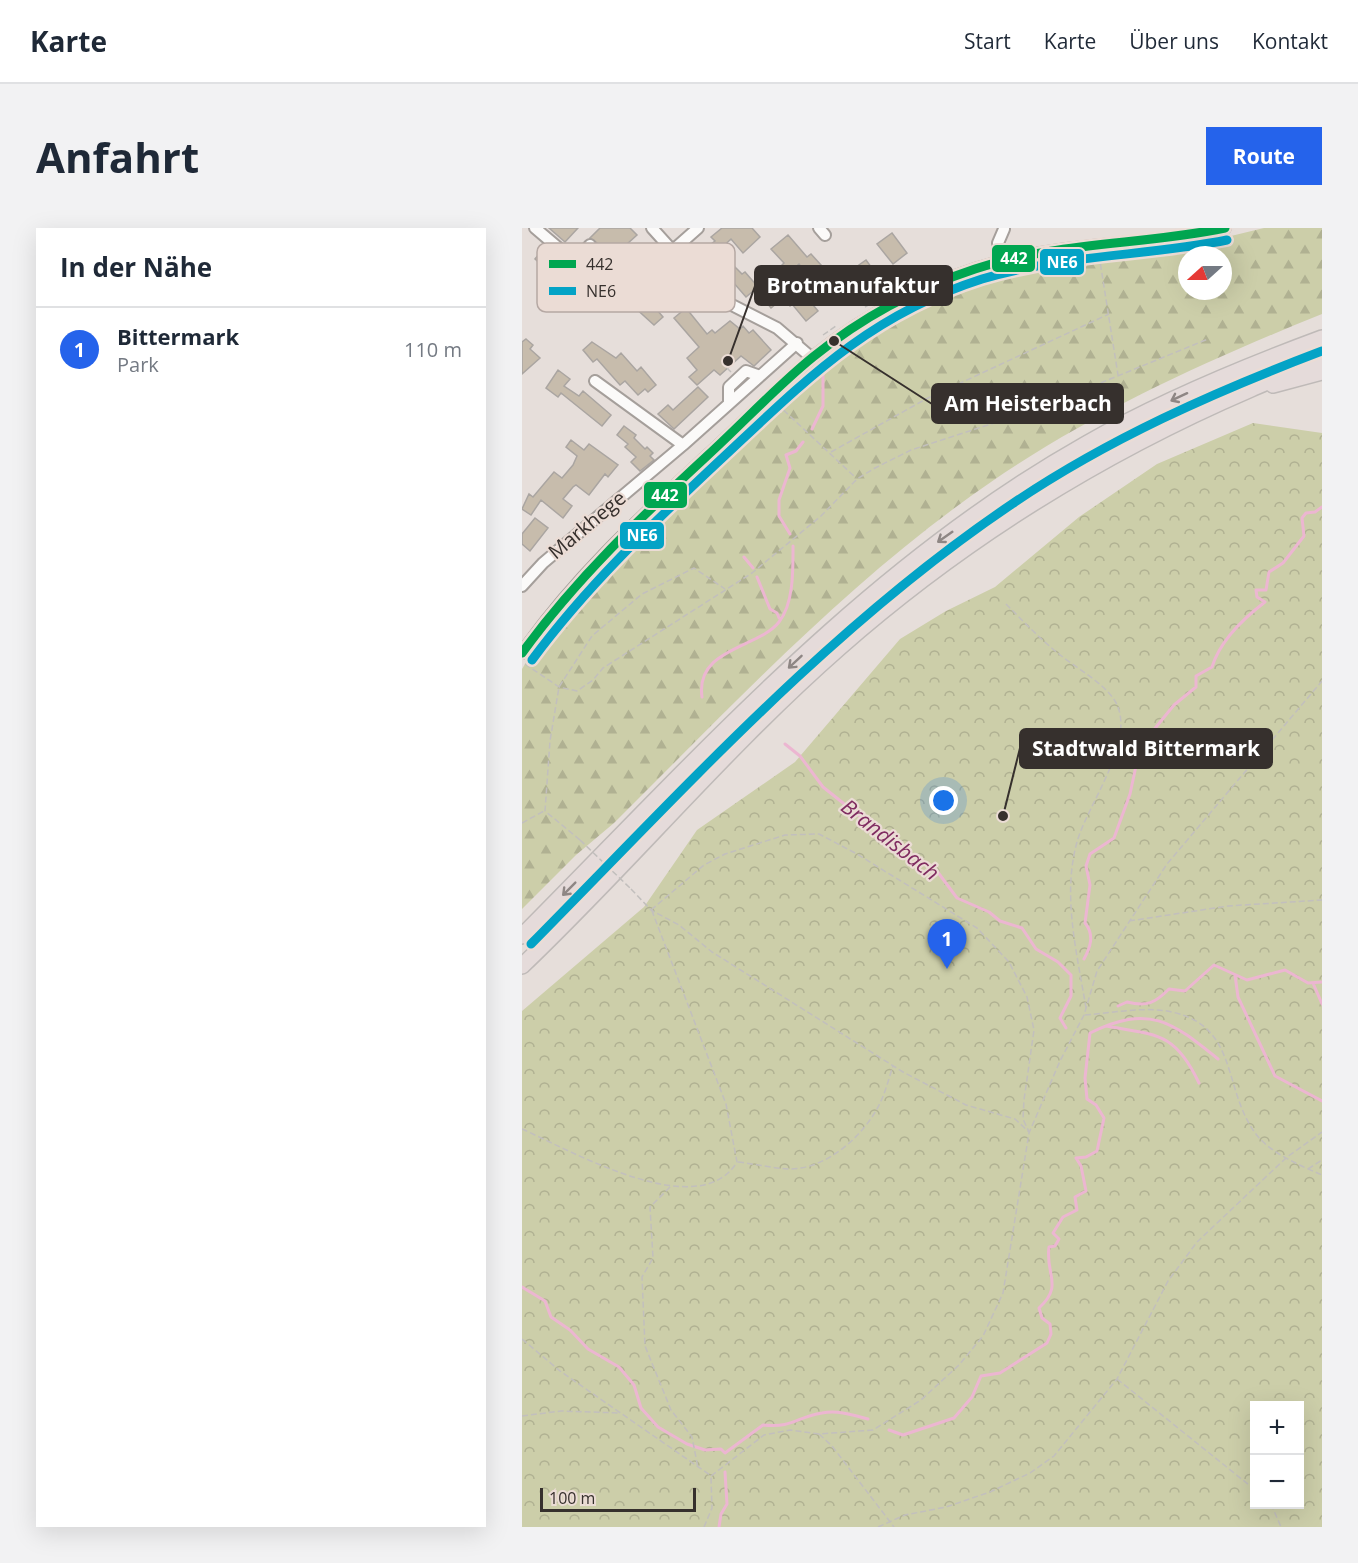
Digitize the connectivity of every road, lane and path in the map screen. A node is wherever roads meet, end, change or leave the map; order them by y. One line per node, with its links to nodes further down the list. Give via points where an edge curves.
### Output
1 (535, 228): 6 (street)
2 (652, 228): 7 (street)
3 (698, 228): 8 (street)
4 (1226, 228): 9 (street)
5 (1004, 229): 10 (street, via 998,243)
6 (553, 243)
7 (665, 243)
8 (681, 243)
9 (1098, 246): 10 (street); 12 (path)
10 (1002, 261): 17 (street, via 946,280 892,305)
11 (735, 305): 16 (street)
12 (1109, 314): 21 (path); 26 (path, via 926,399)
13 (1322, 329): 20 (highway, via 1276,346)
14 (1322, 338): 20 (highway)
15 (1208, 339): 21 (path)
16 (797, 343): 17 (street); 25 (street, Markhege)
17 (812, 358): 31 (street, via 598,557 558,602)
18 (1322, 360): 23 (highway)
19 (1322, 372): 23 (highway)
20 (1232, 373): 40 (highway, one-way to 40, via 1135,417 1051,464 882,585 782,674)
21 (1118, 376): 27 (path, via 1037,409 911,450)
22 (595, 381): 25 (street)
23 (1255, 388): 41 (highway, via 1157,431 1078,474 981,535 912,587 785,698)
24 (777, 404): 26 (path)
25 (683, 445): 28 (street, Markhege, via 543,562)
26 (831, 452): 27 (path)
27 (857, 479): 29 (path, via 775,555)
28 (522, 586)
29 (726, 590): 34 (path, via 603,668 577,691); 34 (path, via 694,568 642,594 592,636)
30 (1006, 604): 42 (path, via 1115,702 1120,726 1112,765 1077,840 1070,881)
31 (522, 653)
32 (526, 665): 34 (path)
33 (1322, 681): 39 (path, via 1167,864)
34 (559, 687): 35 (path)
35 (545, 811): 36 (path); 38 (path, bridge)
36 (522, 823)
37 (1322, 900): 39 (path, via 1227,906)
38 (651, 910): 44 (path); 47 (path, via 704,865 725,854 785,835 819,834 857,854 977,928 1010,962 1027,997 1034,1030 1023,1119); 50 (path, via 726,1104)
39 (1129, 921): 42 (path, via 1097,971)
40 (522, 936)
41 (522, 966)
42 (1086, 1009): 43 (path)
43 (1084, 1015): 47 (path); 48 (path, via 1160,1010 1201,1022 1212,1031 1253,1131)
44 (893, 1066): 47 (path, via 966,1105 1015,1119); 50 (path, via 880,1102 861,1131 831,1156 808,1167 789,1169)
45 (522, 1129): 53 (path, via 632,1177)
46 (1322, 1132): 48 (path)
47 (1029, 1133): 58 (path, via 1003,1293 983,1336 921,1400 873,1430)
48 (1287, 1157): 51 (path); 55 (path, via 1197,1242 1168,1281)
49 (1322, 1160): 51 (path)
50 (737, 1162): 53 (path, via 731,1172 712,1182)
51 (1308, 1169): 52 (path)
52 (1322, 1175)
53 (670, 1186): 59 (path, via 650,1208 652,1258 642,1277 645,1346 671,1410 692,1437)
54 (522, 1339): 56 (path)
55 (1117, 1379): 61 (path); 63 (path, via 1054,1456 1030,1473 990,1492)
56 (620, 1413): 57 (path, via 561,1411); 59 (path)
57 (522, 1416)
58 (819, 1434): 60 (path, via 790,1430 764,1435); 63 (path)
59 (698, 1468): 60 (path)
60 (711, 1476): 64 (path, via 712,1508)
61 (1250, 1486)
62 (1273, 1509): 67 (path)
63 (890, 1521): 65 (path); 66 (path)
64 (704, 1527)
65 (878, 1527)
66 (894, 1527)
67 (1281, 1527)

